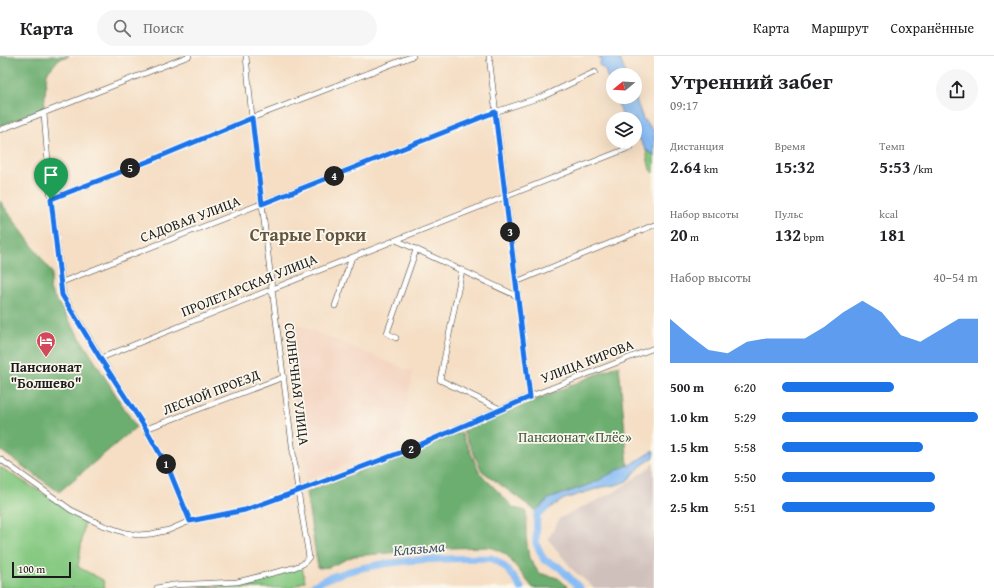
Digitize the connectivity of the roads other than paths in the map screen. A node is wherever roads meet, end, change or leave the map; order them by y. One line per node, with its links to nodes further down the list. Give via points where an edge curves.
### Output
1 (189, 56): 7 (street)
2 (246, 56): 8 (street, СОЛНЕЧНАЯ УЛИЦА)
3 (413, 56): 8 (street)
4 (489, 56): 6 (street)
5 (595, 72): 6 (street, САДОВАЯ УЛИЦА, via 544,96)
6 (495, 112): 11 (street); 13 (street, САДОВАЯ УЛИЦА)
7 (44, 114): 9 (street); 12 (street)
8 (252, 118): 12 (street); 13 (street, СОЛНЕЧНАЯ УЛИЦА)
9 (0, 130)
10 (628, 148): 11 (street, ПРОЛЕТАРСКАЯ УЛИЦА)
11 (505, 197): 15 (street, ПРОЛЕТАРСКАЯ УЛИЦА); 20 (street)
12 (51, 199): 19 (street)
13 (262, 204): 19 (street, САДОВАЯ УЛИЦА); 21 (street, СОЛНЕЧНАЯ УЛИЦА)
14 (654, 225): 20 (street)
15 (396, 240): 16 (street); 17 (street, ПРОЛЕТАРСКАЯ УЛИЦА)
16 (416, 250): 18 (street); 24 (street, via 386,333)
17 (352, 257): 21 (street, ПРОЛЕТАРСКАЯ УЛИЦА); 23 (street)
18 (462, 270): 22 (street); 29 (street, via 440,380)
19 (62, 282): 26 (street, via 62,295)
20 (516, 282): 22 (street)
21 (272, 289): 26 (street, ПРОЛЕТАРСКАЯ УЛИЦА); 27 (street, СОЛНЕЧНАЯ УЛИЦА)
22 (517, 296): 28 (street)
23 (335, 306)
24 (396, 338)
25 (654, 348): 28 (street, УЛИЦА КИРОВА)
26 (100, 358): 30 (street)
27 (284, 377): 30 (street, ЛЕСНОЙ ПРОЕЗД); 32 (street, СОЛНЕЧНАЯ УЛИЦА)
28 (530, 397): 29 (street, УЛИЦА КИРОВА)
29 (500, 409): 32 (street, УЛИЦА КИРОВА, via 410,449)
30 (146, 429): 33 (street, via 170,472)
31 (0, 459): 33 (street, УЛИЦА КИРОВА, via 71,510 126,533 150,534 169,530)
32 (298, 491): 33 (street, УЛИЦА КИРОВА, via 245,510); 34 (street, СОЛНЕЧНАЯ УЛИЦА, via 309,557 303,564 237,582)
33 (190, 521)
34 (157, 588)

